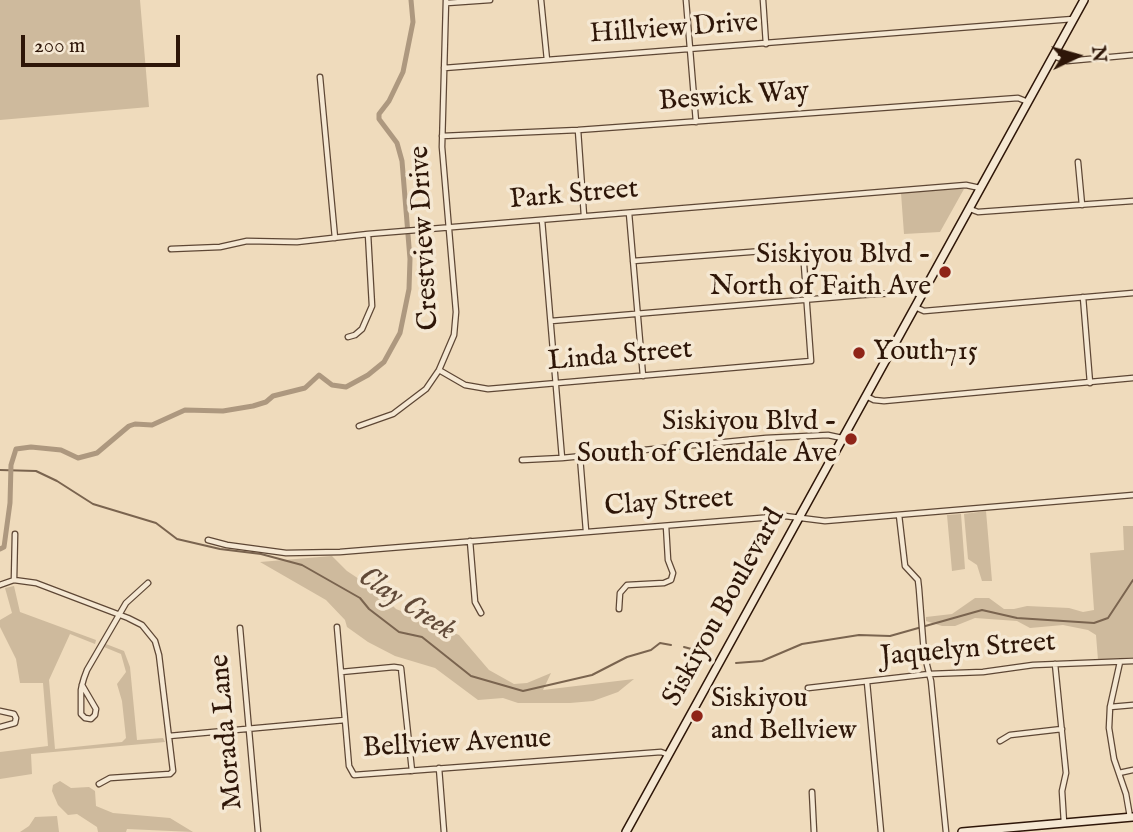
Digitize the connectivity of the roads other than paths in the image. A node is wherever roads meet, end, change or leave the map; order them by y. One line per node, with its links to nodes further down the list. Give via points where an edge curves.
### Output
1 (490, 0): 6 (street)
2 (541, 0): 12 (street)
3 (686, 0): 9 (street)
4 (763, 0): 8 (street)
5 (1084, 0): 7 (main road, Siskiyou Boulevard)
6 (447, 1): 13 (street, Crestview Drive)
7 (1073, 19): 8 (street, Hillview Drive); 11 (main road, Siskiyou Boulevard)
8 (766, 44): 9 (street, Hillview Drive)
9 (691, 50): 12 (street, Hillview Drive); 16 (street)
10 (1133, 55): 11 (street, via 1067,61)
11 (1054, 56): 15 (main road, Siskiyou Boulevard)
12 (547, 60): 13 (street, Hillview Drive)
13 (444, 68): 18 (street, Crestview Drive)
14 (320, 77): 29 (street)
15 (1028, 102): 16 (street, Beswick Way, via 1018,98); 20 (main road, Siskiyou Boulevard)
16 (696, 122): 17 (street, Beswick Way)
17 (578, 130): 18 (street, Beswick Way); 25 (street)
18 (442, 136): 27 (street, Crestview Drive)
19 (1078, 162): 22 (street)
20 (980, 188): 23 (main road, Siskiyou Boulevard); 24 (street, Park Street, via 966,184)
21 (1133, 201): 22 (street)
22 (1082, 205): 23 (street)
23 (969, 209): 33 (main road, Siskiyou Boulevard)
24 (629, 213): 25 (street, Park Street); 31 (street)
25 (584, 216): 26 (street, Park Street)
26 (542, 220): 27 (street, Park Street); 38 (street)
27 (449, 227): 28 (street, Park Street); 40 (street, Crestview Drive, via 456,321)
28 (368, 234): 29 (street, Park Street); 39 (street, via 372,306 362,329)
29 (335, 238): 30 (street, Park Street)
30 (171, 249)
31 (633, 261): 35 (street, via 799,250 804,254); 37 (street)
32 (1133, 293): 34 (street)
33 (921, 295): 35 (street); 36 (main road, Siskiyou Boulevard)
34 (1083, 297): 36 (street, via 924,310); 44 (street)
35 (807, 300): 37 (street); 41 (street, Linda Street, via 809,362)
36 (915, 307): 45 (main road, Siskiyou Boulevard)
37 (638, 313): 38 (street); 41 (street)
38 (551, 321): 43 (street)
39 (348, 337)
40 (439, 370): 43 (street, Linda Street, via 479,389); 46 (street, Crestview Drive, via 407,405)
41 (643, 376): 43 (street, Linda Street)
42 (1133, 378): 44 (street)
43 (556, 383): 49 (street)
44 (1090, 383): 45 (street, via 884,401)
45 (865, 396): 47 (main road, Siskiyou Boulevard)
46 (359, 426)
47 (842, 438): 48 (street, via 765,438); 53 (main road, Siskiyou Boulevard)
48 (580, 457): 49 (street); 55 (street)
49 (562, 458): 50 (street)
50 (522, 460)
51 (1133, 495): 52 (street, Clay Street)
52 (899, 515): 53 (street, Clay Street, via 825,521); 71 (street, via 905,566 918,580)
53 (799, 518): 54 (street, Clay Street); 84 (main road, Siskiyou Boulevard)
54 (666, 526): 55 (street, Clay Street); 62 (street, via 671,580 627,585)
55 (586, 531): 58 (street, Clay Street)
56 (15, 534): 59 (street)
57 (208, 540): 58 (street, Clay Street, via 286,553)
58 (470, 541): 63 (street, via 475,602)
59 (15, 580): 61 (street); 64 (street, via 36,583)
60 (148, 583): 64 (street)
61 (0, 585)
62 (619, 609)
63 (481, 613)
64 (118, 615): 73 (street); 82 (street, via 142,625 158,648)
65 (337, 627): 70 (street, Bellview Avenue)
66 (240, 628): 80 (street, Morada Lane)
67 (1133, 661): 68 (street, Jaquelyn Street)
68 (1120, 662): 69 (street, Jaquelyn Street); 76 (street)
69 (1055, 664): 71 (street, Jaquelyn Street); 81 (street)
70 (341, 672): 78 (street, Bellview Avenue); 87 (street, via 401,668)
71 (929, 674): 72 (street, Jaquelyn Street); 99 (street)
72 (867, 682): 74 (street, Jaquelyn Street); 98 (street)
73 (82, 685): 73 (street, via 82,714 90,719 96,709)
74 (808, 688)
75 (1133, 705): 76 (street)
76 (1110, 707): 88 (street, via 1111,744)
77 (0, 711): 79 (street, via 14,714 16,721)
78 (345, 720): 80 (street); 87 (street, Bellview Avenue, via 352,774)
79 (0, 727)
80 (249, 728): 82 (street); 94 (street, Morada Lane)
81 (1062, 730): 83 (street, via 1010,734); 92 (street)
82 (169, 736): 89 (street, via 172,773 110,778)
83 (1000, 741)
84 (669, 755): 85 (street, Bellview Avenue); 96 (main road, Siskiyou Boulevard)
85 (439, 768): 87 (street, Bellview Avenue); 95 (street)
86 (1133, 770): 88 (street)
87 (412, 771)
88 (1119, 773): 91 (street)
89 (99, 784)
90 (812, 792): 97 (street)
91 (1131, 817): 92 (main road)
92 (1064, 823): 93 (main road)
93 (986, 831): 100 (main road)
94 (258, 832)
95 (444, 832)
96 (626, 832)
97 (814, 832)
98 (881, 832)
99 (946, 832)
100 (962, 832)

